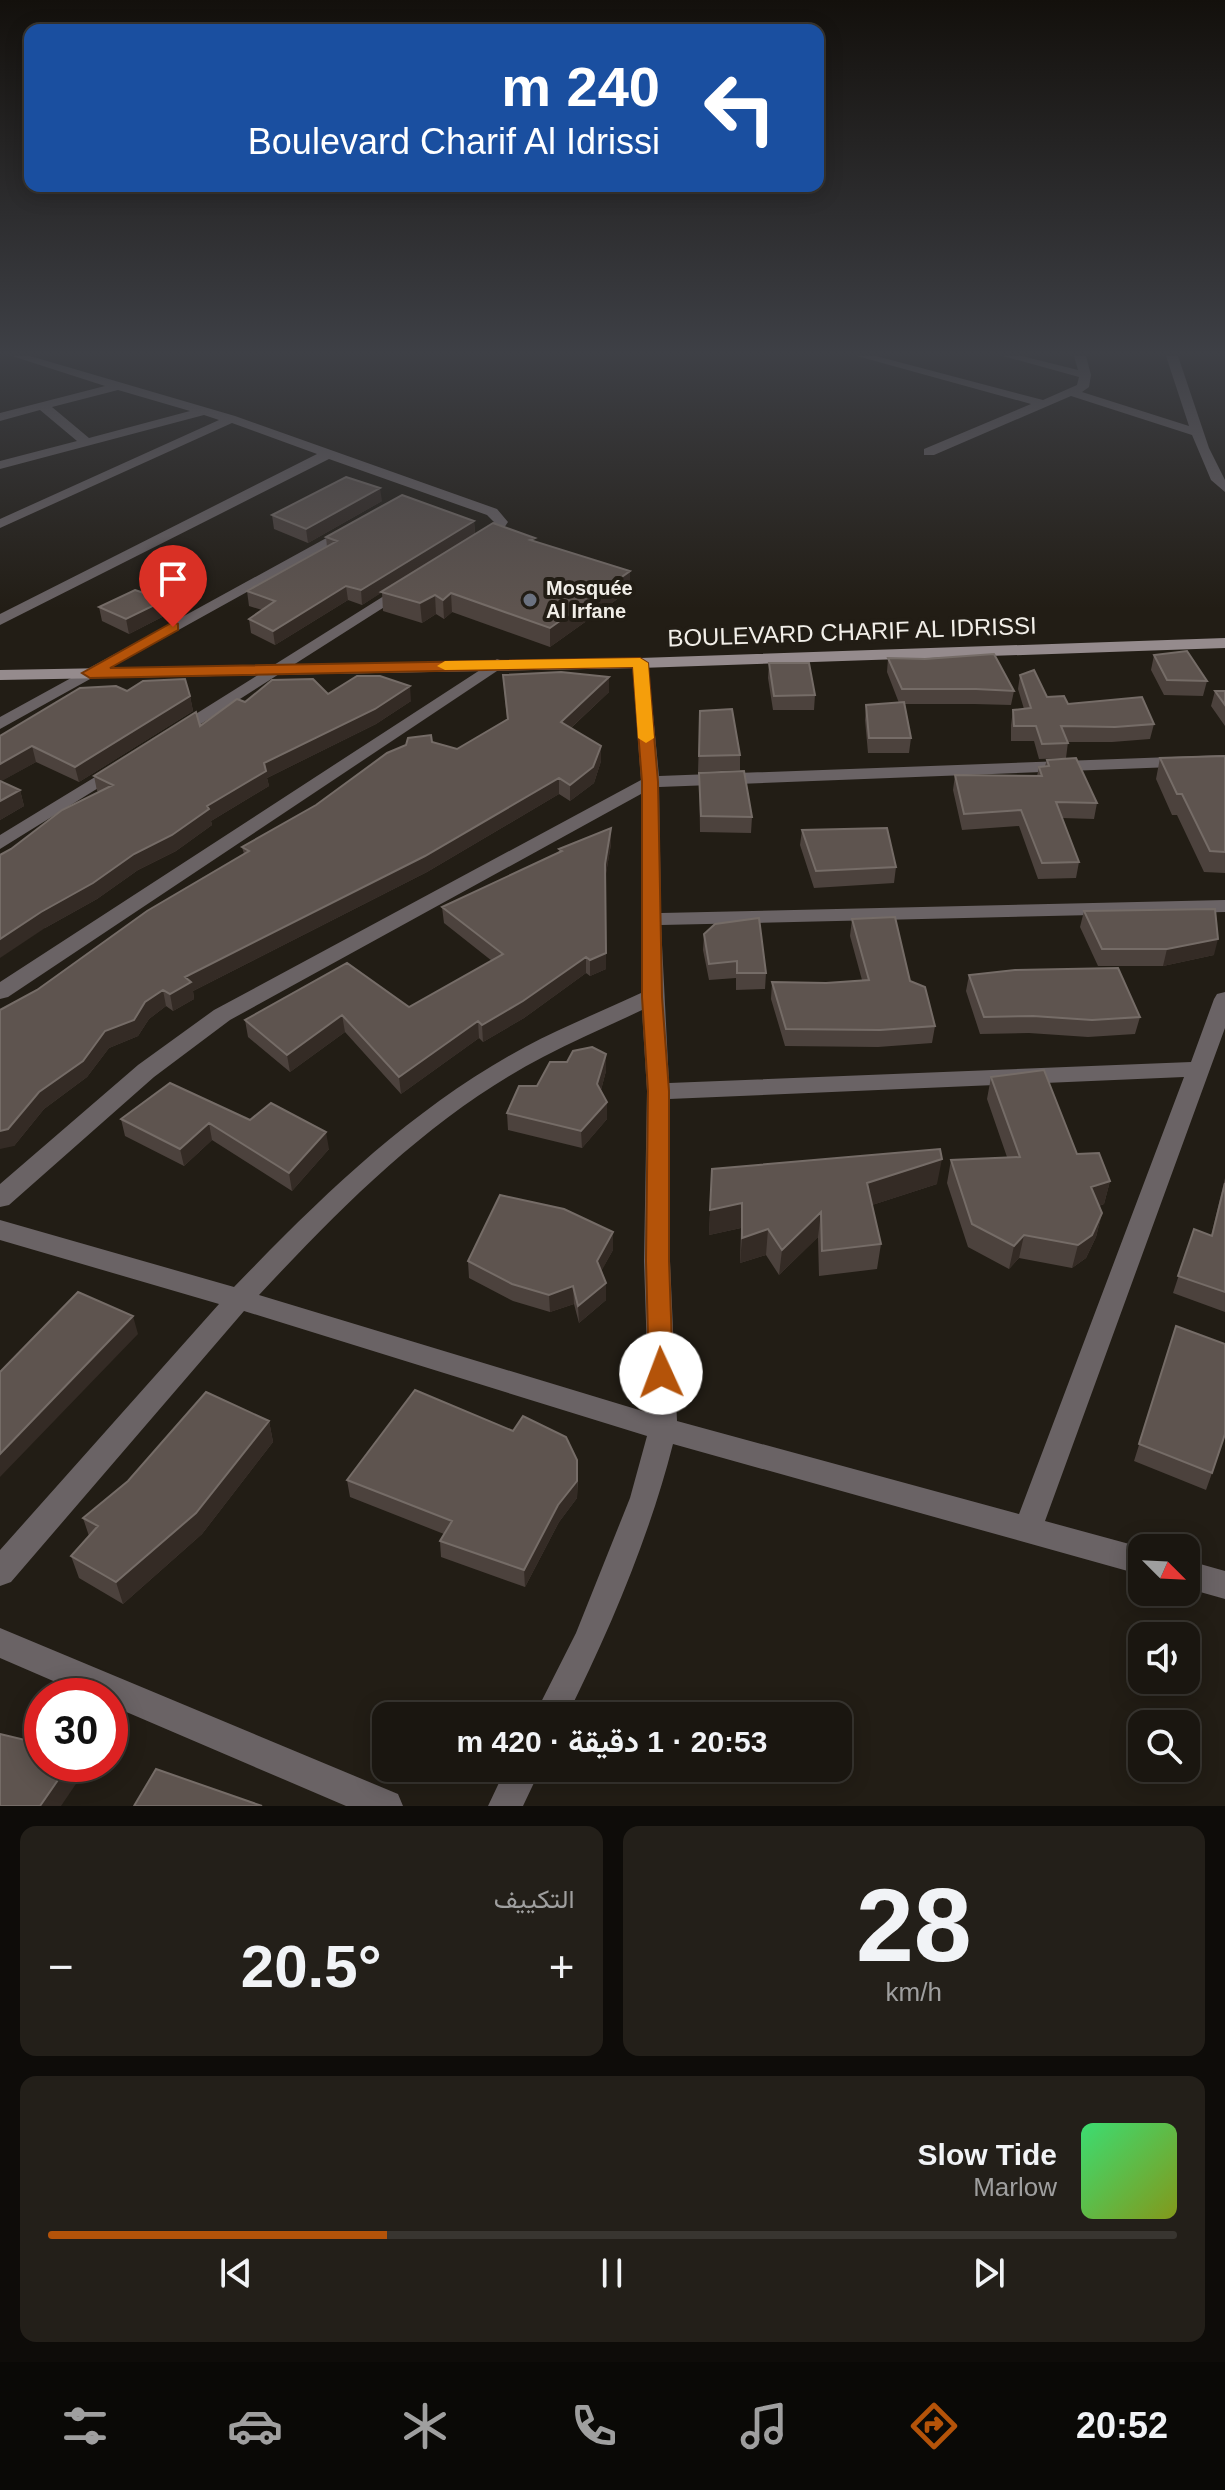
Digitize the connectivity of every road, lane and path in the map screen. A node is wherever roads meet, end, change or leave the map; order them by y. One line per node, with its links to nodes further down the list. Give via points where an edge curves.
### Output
1 (84, 440): 7 (street)
2 (97, 440): 7 (street)
3 (184, 440): 13 (street)
4 (293, 440): 9 (street)
5 (957, 440): 8 (street)
6 (1200, 440): 11 (street, via 1210,470)
7 (87, 443): 10 (street)
8 (929, 452)
9 (330, 453): 14 (street, via 416,492 500,518 495,531); 16 (street)
10 (0, 465)
11 (1225, 488)
12 (368, 519): 21 (street)
13 (0, 524)
14 (469, 547)
15 (417, 580): 20 (street)
16 (0, 620)
17 (1225, 643): 18 (street, BOULEVARD CHARIF AL IDRISSI)
18 (640, 663): 19 (street, BOULEVARD CHARIF AL IDRISSI); 27 (street)
19 (497, 664): 20 (street, BOULEVARD CHARIF AL IDRISSI); 31 (street)
20 (274, 670): 21 (street, BOULEVARD CHARIF AL IDRISSI); 24 (street)
21 (90, 673): 22 (street, BOULEVARD CHARIF AL IDRISSI); 23 (street)
22 (0, 675)
23 (0, 724)
24 (156, 744)
25 (130, 760): 28 (street)
26 (1225, 760): 27 (street)
27 (650, 782): 30 (street); 36 (street, via 222,1015 146,1071)
28 (0, 843)
29 (1225, 906): 30 (street)
30 (653, 919): 32 (street)
31 (0, 992)
32 (652, 997): 35 (street); 38 (street, via 533,1052 444,1108 330,1203)
33 (1225, 999): 34 (street)
34 (1199, 1069): 35 (street); 40 (street)
35 (658, 1091): 39 (street)
36 (0, 1198)
37 (0, 1230): 38 (street)
38 (239, 1299): 39 (street); 42 (street)
39 (663, 1429): 40 (street); 46 (street, via 645,1498 588,1641)
40 (1028, 1528): 41 (street)
41 (1128, 1557)
42 (0, 1572)
43 (1200, 1578): 44 (street)
44 (1225, 1585)
45 (0, 1643): 48 (street)
46 (557, 1702)
47 (517, 1782): 49 (street)
48 (386, 1806)
49 (505, 1806)

